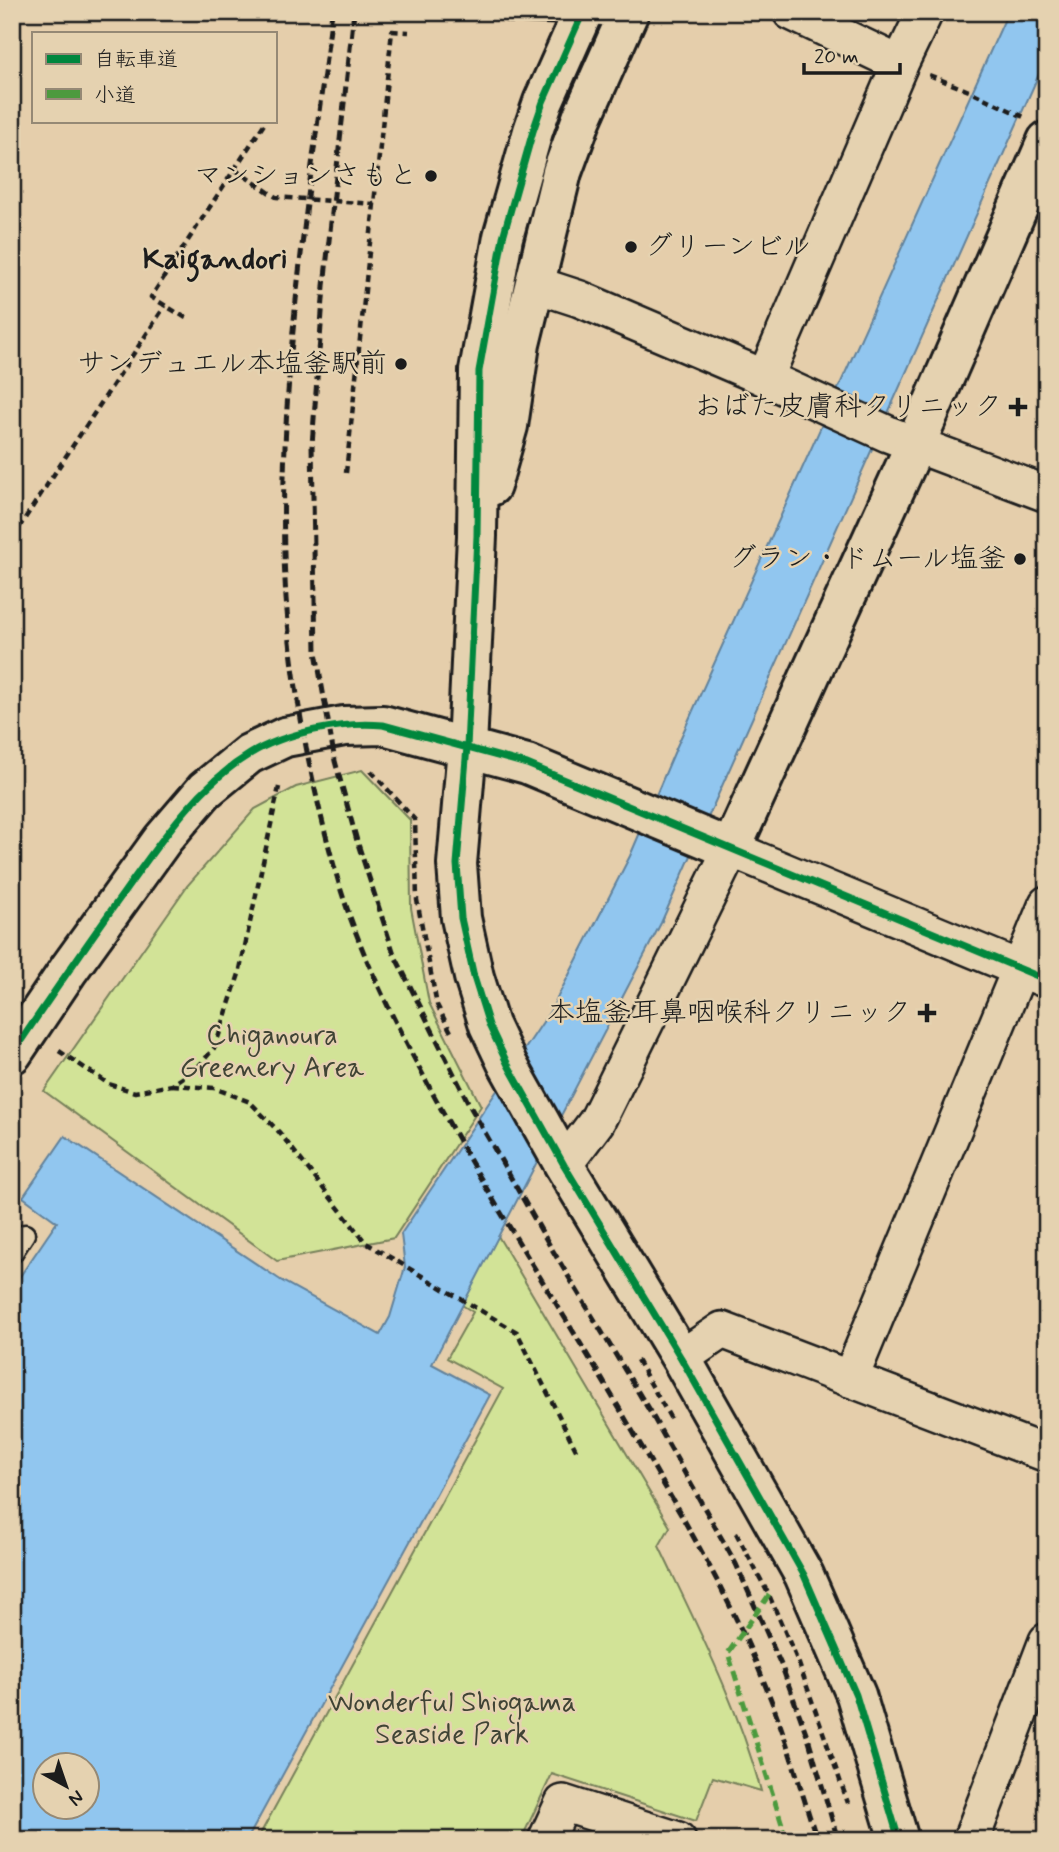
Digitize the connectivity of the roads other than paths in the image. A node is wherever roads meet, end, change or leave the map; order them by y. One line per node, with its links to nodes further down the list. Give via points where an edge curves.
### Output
1 (510, 12): 4 (lane)
2 (791, 12): 6 (street)
3 (925, 12): 6 (street)
4 (582, 14): 5 (lane); 12 (street, via 543,102 503,237 479,371)
5 (627, 15): 8 (street, via 562,172)
6 (900, 64): 9 (street)
7 (1036, 129): 10 (street)
8 (534, 284): 9 (street); 12 (street, via 508,426)
9 (765, 378): 10 (street)
10 (902, 439): 11 (street); 14 (street)
11 (1047, 494)
12 (477, 536): 13 (street)
13 (467, 747): 14 (street, via 527,764); 17 (street, via 370,724 285,737 249,754 205,790 163,839); 18 (street, via 457,864 461,918 489,1024)
14 (717, 843): 16 (street); 18 (street, via 597,1121)
15 (1047, 904): 16 (street)
16 (1034, 975): 22 (street)
17 (12, 1054)
18 (558, 1154): 21 (street)
19 (25, 1234): 20 (lane)
20 (12, 1254)
21 (681, 1358): 22 (street, via 722,1330); 27 (street, via 804,1575 856,1695)
22 (849, 1379): 23 (street)
23 (1047, 1454)
24 (1047, 1642): 28 (street)
25 (546, 1840): 26 (street, via 563,1803)
26 (678, 1840)
27 (899, 1840)
28 (971, 1840)

